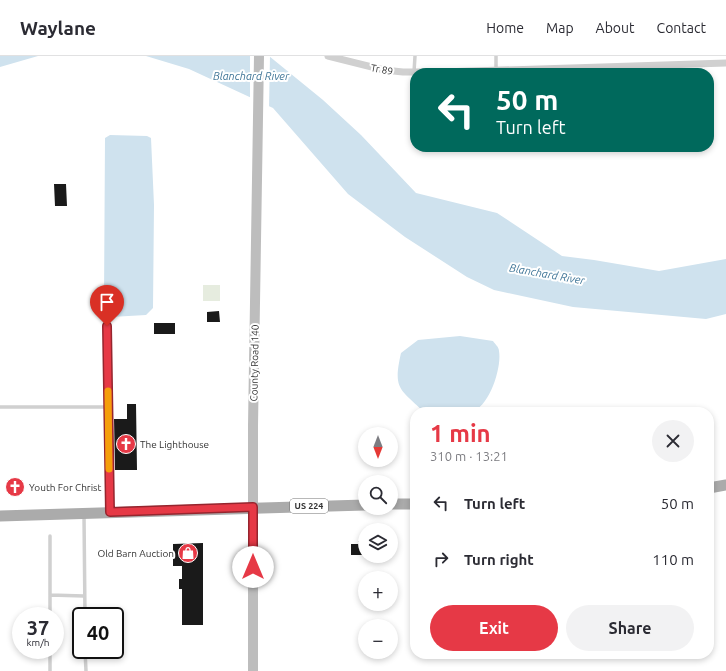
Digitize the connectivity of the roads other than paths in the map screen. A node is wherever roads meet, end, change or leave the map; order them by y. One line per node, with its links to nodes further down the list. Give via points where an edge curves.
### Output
1 (259, 56): 18 (street, County Road 140)
2 (328, 56): 9 (street, Tr 89, via 384,70)
3 (415, 56): 6 (lane)
4 (496, 56): 7 (lane)
5 (726, 63): 8 (street, Tr 89)
6 (414, 68)
7 (496, 68)
8 (562, 68)
9 (410, 72)
10 (107, 326): 12 (lane)
11 (0, 407): 12 (lane)
12 (108, 407): 19 (lane)
13 (726, 485): 14 (main road)
14 (714, 487)
15 (398, 504): 16 (main road)
16 (410, 504)
17 (358, 505): 18 (main road, US 224)
18 (253, 507): 19 (main road, US 224); 31 (street, County Road 140)
19 (110, 512): 20 (main road, US 224)
20 (84, 513): 21 (main road, US 224); 24 (lane)
21 (0, 516)
22 (50, 536): 23 (lane)
23 (50, 595): 24 (lane); 25 (lane)
24 (84, 596): 26 (lane)
25 (50, 607)
26 (84, 607)
27 (50, 659): 29 (lane)
28 (85, 659): 30 (lane)
29 (50, 671)
30 (86, 671)
31 (253, 671)

